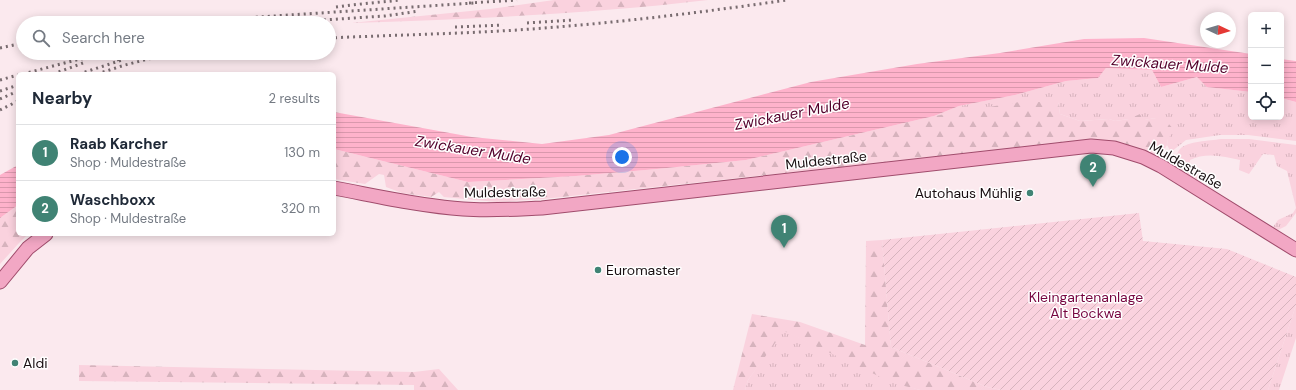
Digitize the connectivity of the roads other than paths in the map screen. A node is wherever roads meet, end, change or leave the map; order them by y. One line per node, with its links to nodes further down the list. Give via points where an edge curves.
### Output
1 (336, 188): 3 (main road, Muldestraße, via 464,210 542,208 1091,146 1114,148 1161,166)
2 (43, 236): 4 (main road, via 28,248)
3 (1296, 250)
4 (0, 282)

